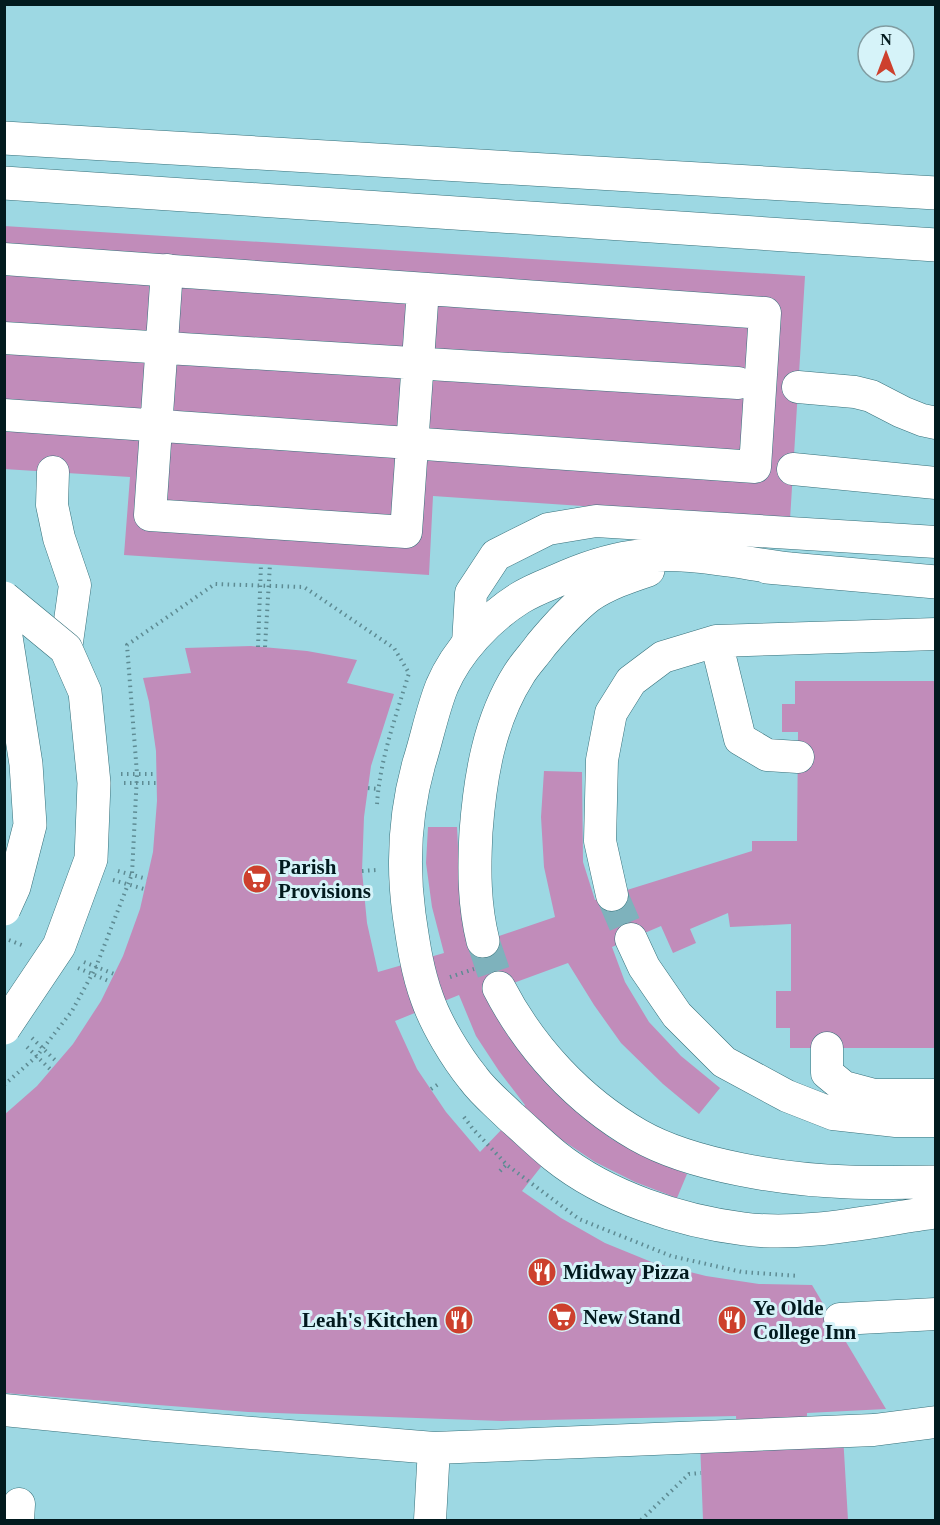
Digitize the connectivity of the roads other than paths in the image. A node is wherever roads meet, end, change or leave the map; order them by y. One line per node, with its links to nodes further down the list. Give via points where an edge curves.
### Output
1 (4, 138): 3 (main road)
2 (4, 183): 4 (main road)
3 (936, 193)
4 (936, 245)
5 (4, 259): 6 (lane)
6 (167, 270): 7 (lane); 9 (lane)
7 (423, 289): 10 (lane); 16 (lane, via 765,314 755,467)
8 (4, 338): 9 (lane)
9 (161, 348): 10 (lane); 15 (lane)
10 (418, 363): 11 (lane); 16 (lane)
11 (738, 383)
12 (798, 387): 14 (lane, via 871,396)
13 (4, 415): 15 (lane)
14 (936, 423)
15 (156, 426): 16 (lane); 16 (lane, via 150,515 406,532)
16 (413, 444)
17 (793, 469): 19 (lane)
18 (53, 472): 28 (lane, via 52,505 58,538 75,585)
19 (936, 483)
20 (936, 542): 27 (lane, via 596,521 548,529 496,555 471,593)
21 (790, 569): 22 (main road); 27 (main road, via 669,555 607,562 570,574 520,598); 33 (main road, via 700,563 654,568 609,584 554,629 514,683 493,730 482,773 474,864)
22 (936, 582)
23 (4, 598): 28 (main road, bridge)
24 (4, 624): 31 (main road, bridge, via 26,764 30,825 14,887)
25 (936, 634): 26 (lane)
26 (716, 641): 29 (lane, via 740,739 768,755); 30 (lane, via 663,657 632,681 611,713 602,760 600,842)
27 (468, 644): 40 (main road, via 442,687 415,779 405,835 405,868 414,945 428,1000 474,1080 565,1163 605,1187 655,1209 777,1232)
28 (66, 649): 35 (main road, bridge, via 85,692 94,783 91,859 59,946)
29 (798, 757)
30 (612, 895)
31 (4, 909)
32 (631, 939): 38 (lane, via 644,967 677,1015 724,1062 787,1096 832,1114)
33 (483, 941)
34 (499, 988): 39 (main road, via 519,1023 576,1089 619,1123 659,1145 737,1168 809,1179)
35 (4, 1028)
36 (827, 1048): 37 (lane, via 827,1073 844,1087 874,1095)
37 (936, 1095)
38 (936, 1121)
39 (936, 1182)
40 (936, 1212)
41 (936, 1314): 42 (lane)
42 (840, 1319)
43 (4, 1410): 45 (lane)
44 (936, 1422): 45 (lane, via 874,1430)
45 (434, 1448): 46 (lane)
46 (430, 1521)

